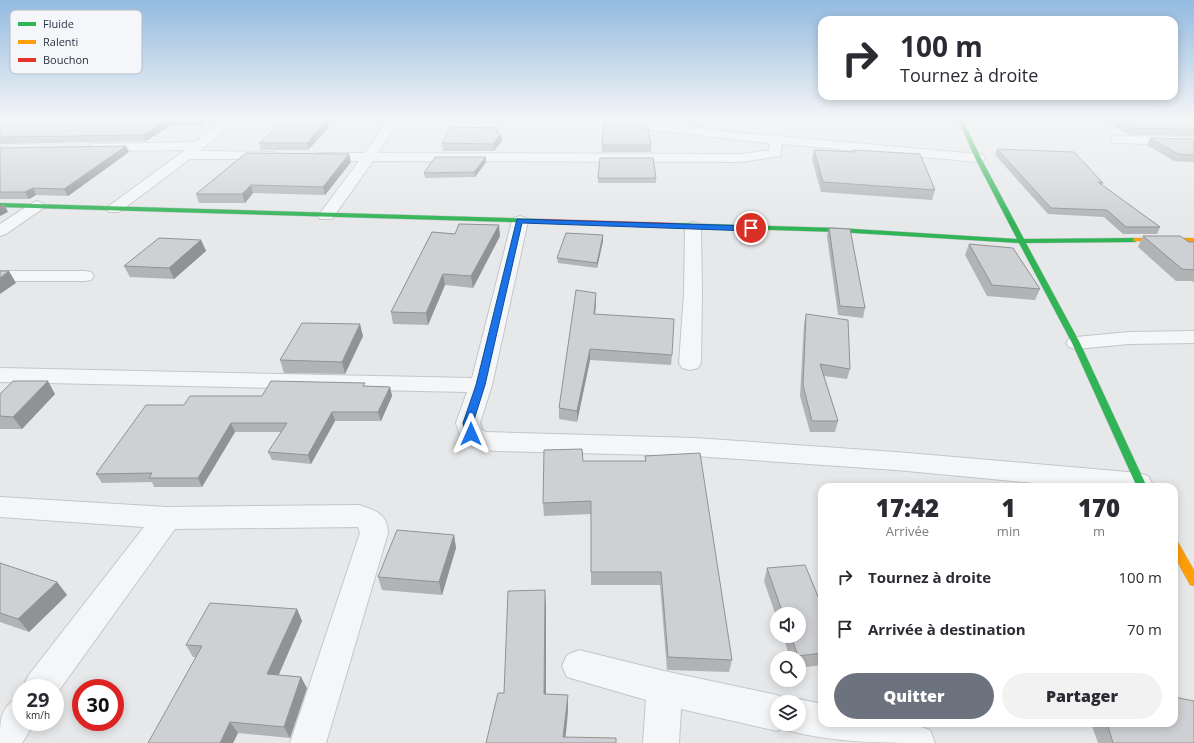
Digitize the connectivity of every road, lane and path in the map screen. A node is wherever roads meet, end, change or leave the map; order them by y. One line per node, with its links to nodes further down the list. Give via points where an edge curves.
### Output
1 (190, 154): 6 (street)
2 (371, 154): 9 (street)
3 (770, 154): 9 (street, via 741,158)
4 (932, 154): 10 (street)
5 (976, 154): 10 (street)
6 (187, 156): 7 (street); 13 (street)
7 (290, 157)
8 (306, 157): 9 (street)
9 (369, 157): 14 (street)
10 (978, 158): 19 (street)
11 (0, 205): 12 (street)
12 (37, 206): 13 (street); 17 (street)
13 (114, 209): 14 (street)
14 (326, 216): 15 (street)
15 (520, 221): 16 (street); 26 (street)
16 (692, 227): 19 (street, via 838,230); 24 (street)
17 (0, 231)
18 (1194, 240): 19 (street)
19 (1023, 241): 23 (street)
20 (0, 276): 21 (street)
21 (85, 276)
22 (1194, 337): 23 (street)
23 (1076, 343): 28 (street)
24 (690, 363)
25 (0, 375): 26 (street)
26 (481, 385): 27 (street, via 468,423 471,434 480,440 695,446 896,461)
27 (1120, 483)
28 (1139, 483)
29 (0, 507): 30 (street)
30 (167, 518): 34 (street); 42 (street, via 359,516 368,519 374,525 374,534)
31 (1178, 552): 32 (street)
32 (1194, 581)
33 (579, 666): 35 (street)
34 (47, 679)
35 (664, 688): 36 (street); 43 (street)
36 (770, 711)
37 (806, 719): 38 (street)
38 (818, 722)
39 (12, 726): 41 (street)
40 (842, 727): 44 (street)
41 (0, 742)
42 (308, 743)
43 (661, 743)
44 (917, 743)

